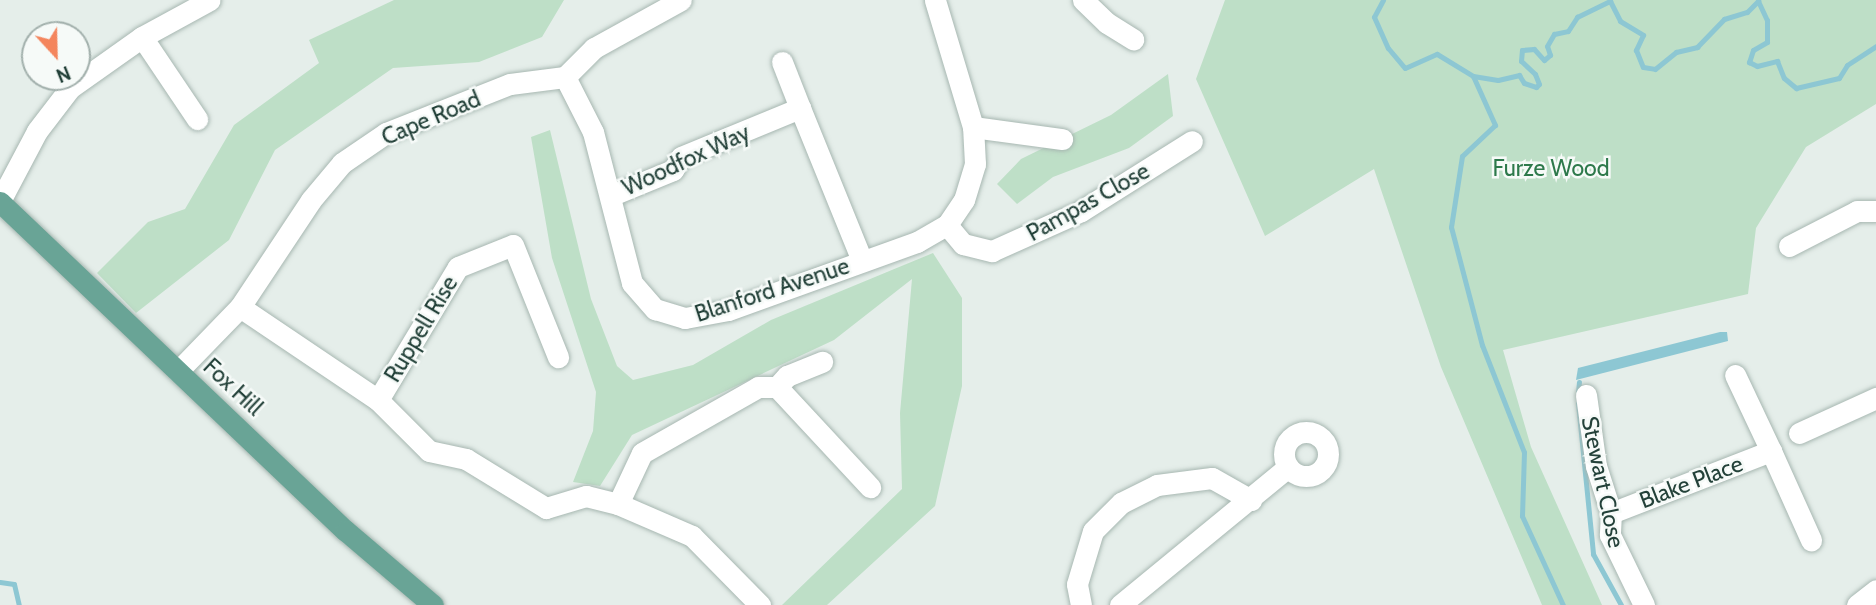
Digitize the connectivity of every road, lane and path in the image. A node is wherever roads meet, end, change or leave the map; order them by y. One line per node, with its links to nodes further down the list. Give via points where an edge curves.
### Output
1 (210, 0): 5 (street)
2 (681, 0): 8 (street, via 594,48)
3 (935, 0): 11 (street, Blanford Avenue)
4 (1083, 0): 6 (street)
5 (142, 37): 10 (street); 15 (street, via 70,88 37,131)
6 (1133, 39)
7 (782, 62): 9 (street)
8 (565, 77): 14 (street, Blanford Avenue, via 593,132); 20 (street, Cape Road, via 510,84 386,133 353,155 310,200)
9 (800, 108): 14 (street, Woodfox Way, via 681,157 673,170); 19 (street)
10 (197, 119)
11 (973, 127): 12 (street); 17 (street, Blanford Avenue, via 975,164 964,200)
12 (1062, 139)
13 (1192, 141): 17 (street, Pampas Close, via 1081,211 992,251 964,244)
14 (612, 195): 19 (street, Blanford Avenue, via 632,283 655,309 685,318 729,310)
15 (0, 201): 23 (main road, Fox Hill)
16 (1876, 211): 18 (street, via 1857,211)
17 (947, 225): 19 (street, Blanford Avenue, via 916,242)
18 (1789, 246)
19 (862, 261)
20 (240, 307): 23 (street, Cape Road); 28 (street, Ruppell Rise)
21 (558, 357): 28 (street, Ruppell Rise, via 513,245 458,267)
22 (822, 362): 25 (street, via 787,376)
23 (178, 371): 38 (main road, Fox Hill)
24 (1735, 375): 30 (street, Blake Place)
25 (777, 387): 32 (street); 34 (street, via 758,387 642,453)
26 (1586, 395): 35 (street, Stewart Close, via 1596,466)
27 (1876, 398): 29 (street)
28 (378, 400): 34 (street, Ruppell Rise, via 429,451 466,459 546,509 586,496)
29 (1799, 433)
30 (1771, 451): 35 (street, Blake Place); 36 (street, Blake Place)
31 (1288, 467): 33 (street)
32 (870, 487)
33 (1251, 500): 40 (street, via 1212,478 1157,485 1121,503 1093,531 1077,584); 41 (street)
34 (618, 504): 39 (street, Ruppell Rise, via 692,536)
35 (1611, 513): 42 (street, Stewart Close, via 1610,535)
36 (1811, 540)
37 (1876, 590): 43 (street)
38 (424, 602)
39 (760, 605)
40 (1081, 605)
41 (1120, 605)
42 (1644, 605)
43 (1857, 605)

